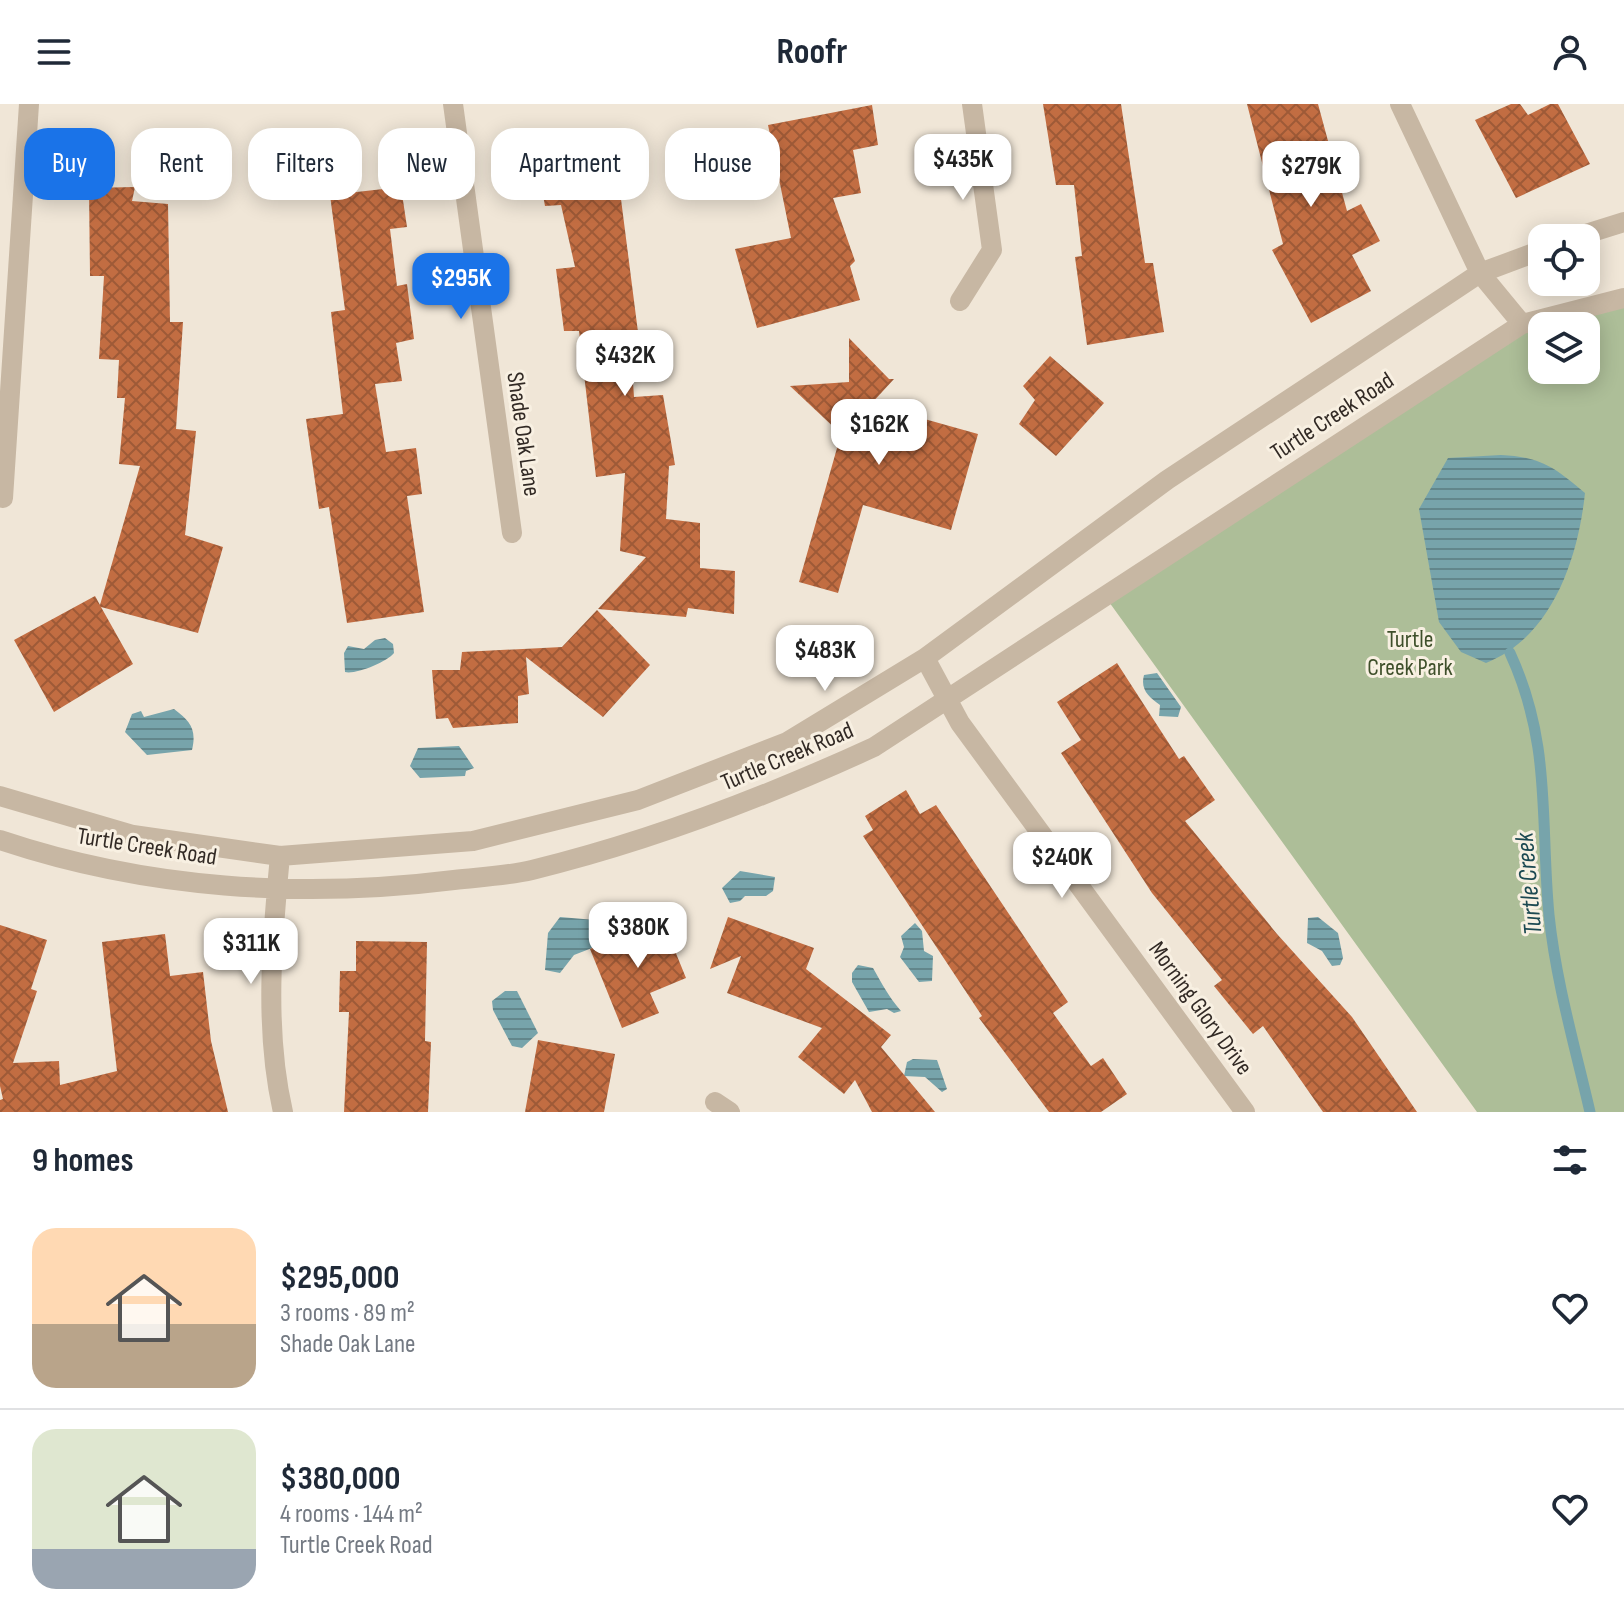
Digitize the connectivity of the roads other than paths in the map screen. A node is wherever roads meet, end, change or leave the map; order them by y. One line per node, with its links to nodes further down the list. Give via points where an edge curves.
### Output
1 (29, 104): 12 (street)
2 (453, 104): 13 (street, Shade Oak Lane)
3 (972, 104): 10 (street, via 992,250)
4 (1400, 104): 8 (street)
5 (1624, 222): 6 (street)
6 (1600, 230)
7 (1528, 255): 8 (street, Turtle Creek Road)
8 (1480, 273): 11 (street); 14 (street, Turtle Creek Road, via 1167,480)
9 (1624, 298): 11 (street, Turtle Creek Road)
10 (960, 301)
11 (1522, 324): 15 (street, Turtle Creek Road)
12 (3, 498)
13 (512, 533)
14 (925, 658): 15 (street, Morning Glory Drive); 18 (street, Turtle Creek Road, via 787,742 638,800 473,841)
15 (947, 698): 19 (street, Turtle Creek Road, via 874,747 767,796 644,840 529,870 399,887); 21 (street, Morning Glory Drive, via 960,723)
16 (0, 796): 18 (street, Turtle Creek Road, via 133,835)
17 (0, 840): 19 (street, Turtle Creek Road, via 44,855 174,881)
18 (280, 856): 19 (street)
19 (276, 890): 20 (street, via 272,1065)
20 (283, 1112)
21 (1245, 1112)

